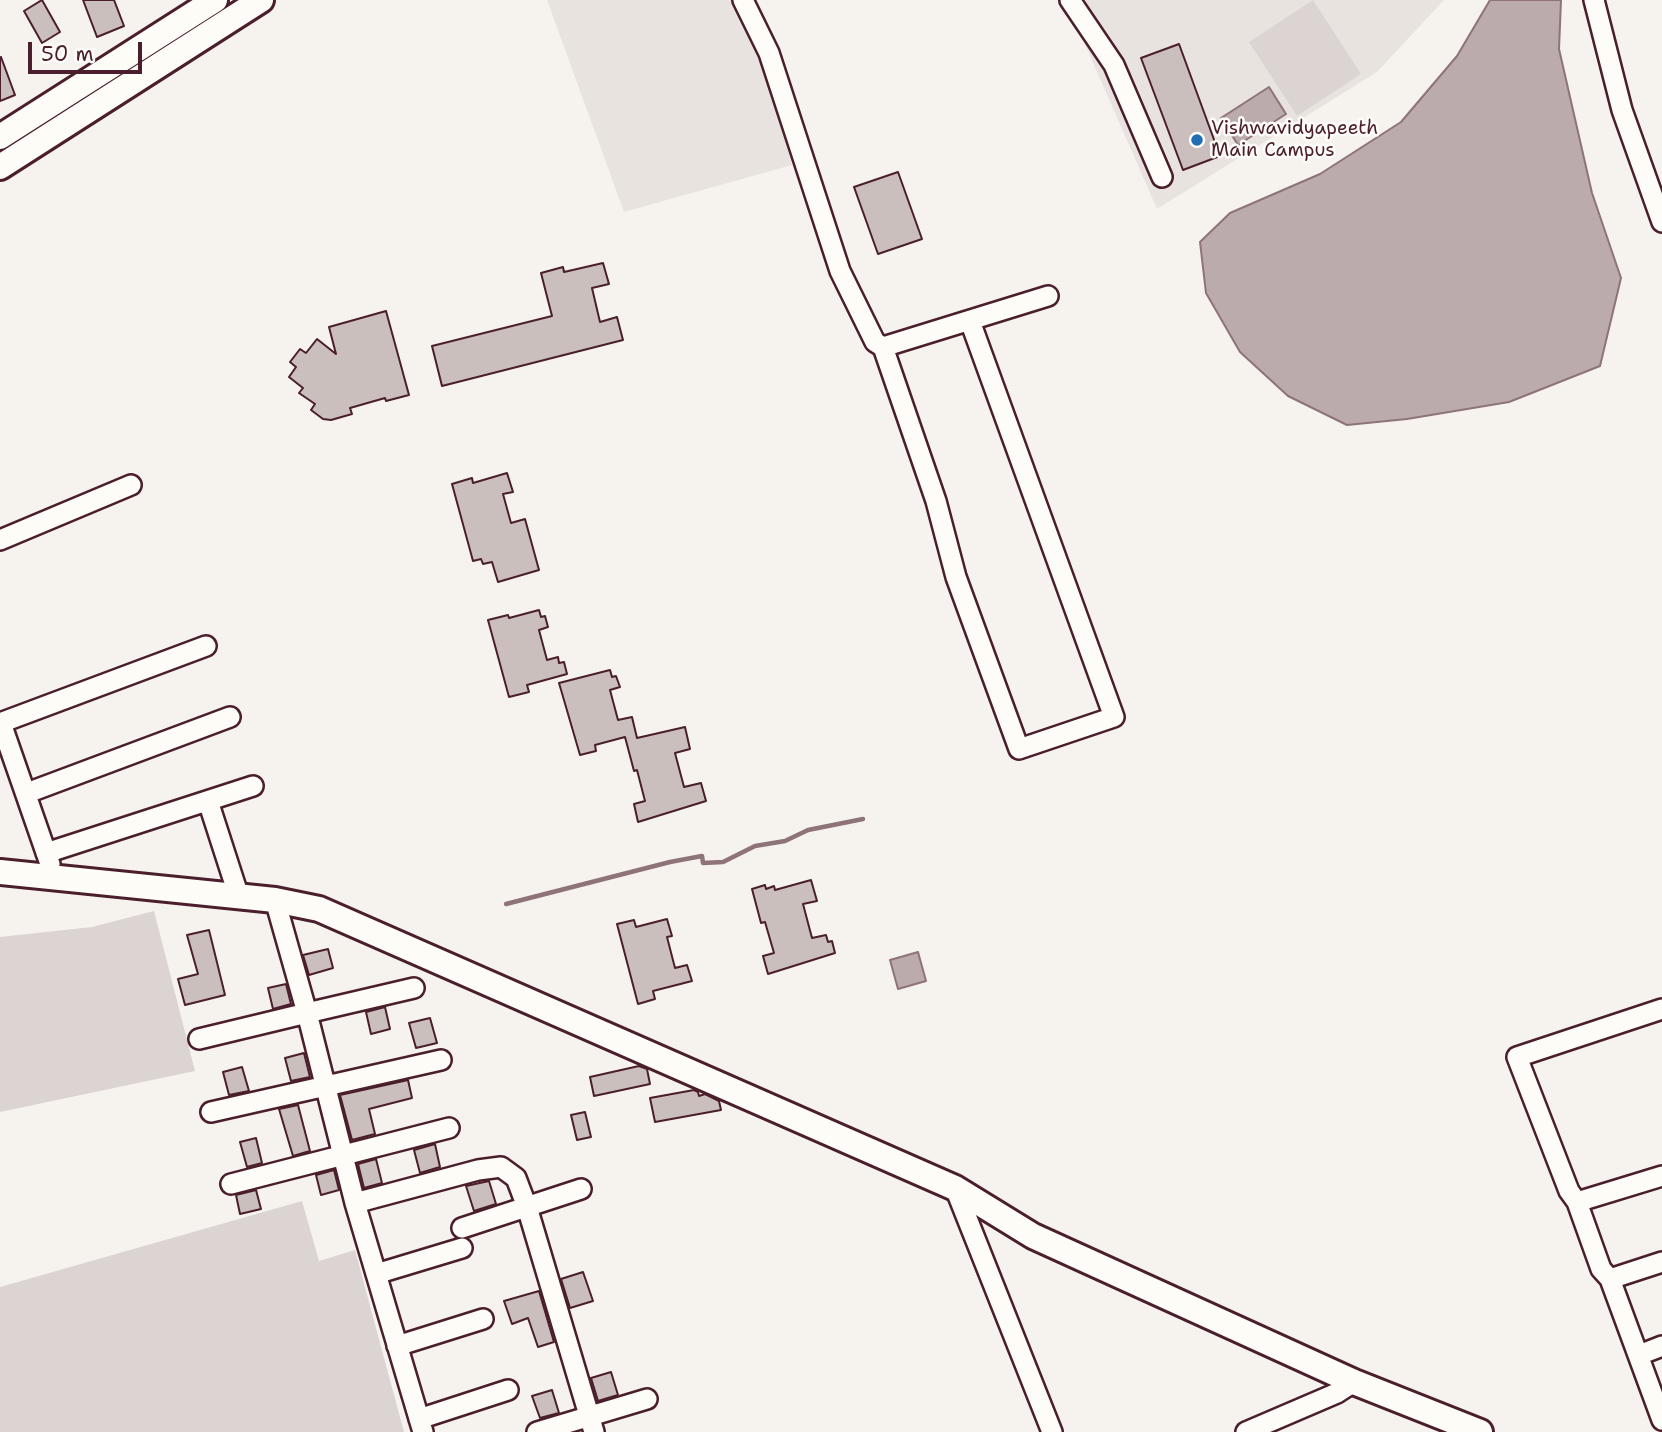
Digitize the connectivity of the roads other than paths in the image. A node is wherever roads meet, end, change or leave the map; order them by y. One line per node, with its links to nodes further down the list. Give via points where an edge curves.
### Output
1 (215, 0): 6 (main road)
2 (261, 0): 7 (main road)
3 (743, 0): 12 (street, via 769,53 839,271 875,342)
4 (1070, 0): 8 (street, via 1114,65)
5 (1594, 0): 9 (street, via 1622,110)
6 (0, 137)
7 (0, 167)
8 (1162, 177)
9 (1662, 222)
10 (1048, 296): 11 (street)
11 (970, 321): 12 (street); 12 (street, via 1114,717 1019,749 957,577)
12 (883, 347)
13 (131, 485): 14 (street)
14 (0, 540)
15 (206, 646): 17 (street)
16 (230, 717): 19 (street)
17 (1, 723): 19 (street)
18 (253, 786): 20 (street)
19 (26, 793): 21 (street)
20 (208, 801): 21 (street); 24 (street)
21 (46, 853): 23 (street)
22 (0, 872): 23 (main road)
23 (54, 878): 24 (main road)
24 (239, 897): 25 (main road)
25 (275, 900): 28 (street); 37 (main road, via 319,909)
26 (414, 988): 28 (street)
27 (1662, 1009): 39 (street, via 1517,1057)
28 (307, 1013): 29 (street); 31 (street)
29 (199, 1039)
30 (441, 1060): 31 (street)
31 (326, 1086): 32 (street); 34 (street)
32 (211, 1112)
33 (449, 1128): 34 (street)
34 (343, 1155): 36 (street); 40 (street)
35 (1662, 1176): 39 (street)
36 (231, 1184)
37 (955, 1188): 51 (main road, via 1033,1236); 59 (street)
38 (581, 1189): 41 (street)
39 (1577, 1202): 46 (street, via 1601,1269)
40 (355, 1203): 41 (street, via 501,1167 516,1178); 45 (street)
41 (527, 1206): 42 (street); 55 (street)
42 (462, 1228)
43 (462, 1248): 45 (street)
44 (1662, 1262): 46 (street)
45 (376, 1274): 48 (street)
46 (1609, 1279): 50 (street)
47 (483, 1319): 48 (street)
48 (397, 1346): 56 (street)
49 (1662, 1346): 50 (street)
50 (1639, 1356): 54 (street)
51 (1354, 1382): 57 (main road); 60 (street)
52 (508, 1390): 56 (street)
53 (647, 1399): 55 (street)
54 (1662, 1420)
55 (592, 1424): 58 (street)
56 (421, 1425)
57 (1472, 1431)
58 (537, 1432)
59 (1052, 1432)
60 (1246, 1432)

